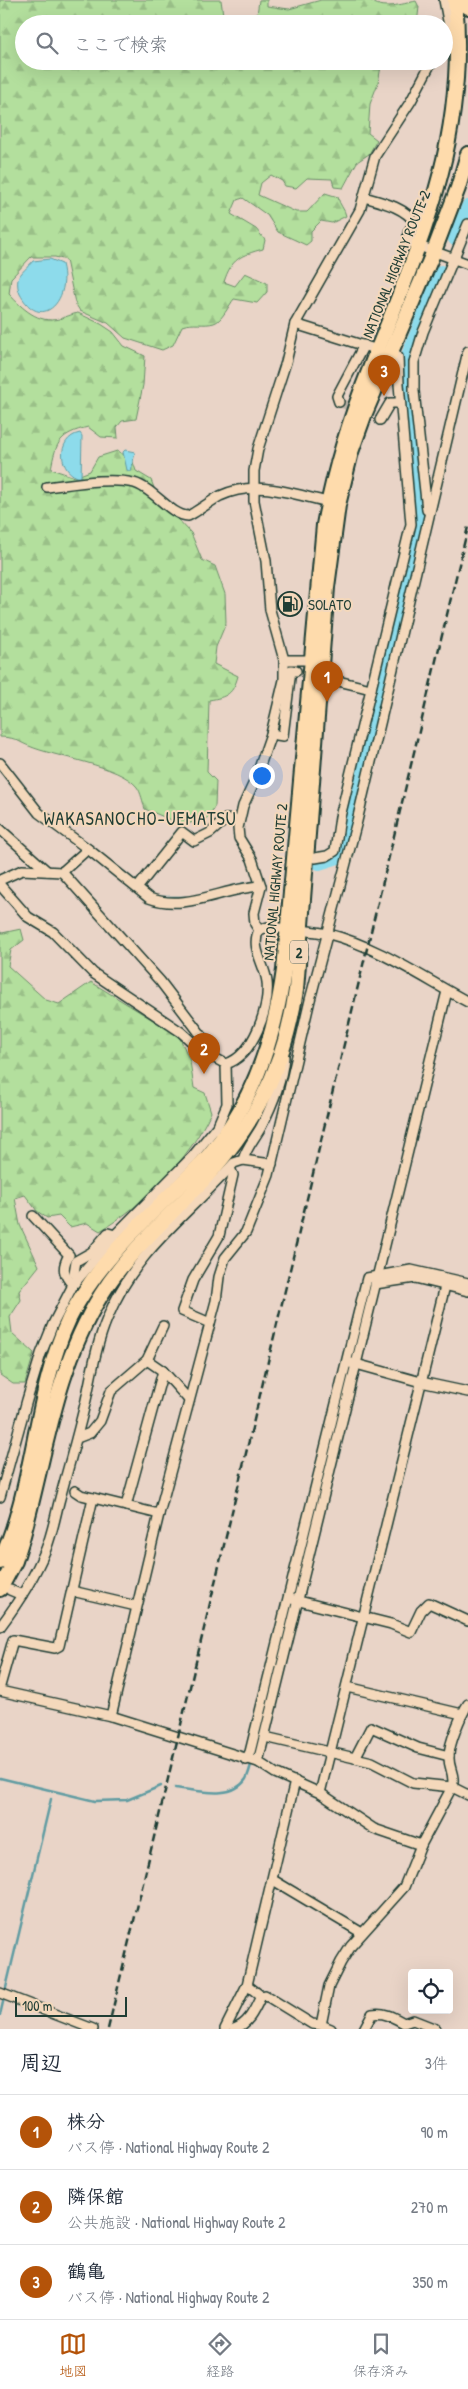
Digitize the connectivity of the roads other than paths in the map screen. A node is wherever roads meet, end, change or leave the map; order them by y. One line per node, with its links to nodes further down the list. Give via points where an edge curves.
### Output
1 (444, 0): 5 (street)
2 (456, 0): 12 (highway, NATIONAL HIGHWAY ROUTE 2 / 2, via 464,51 462,124)
3 (466, 0): 4 (highway)
4 (468, 7)
5 (445, 15)
6 (427, 70): 9 (street, via 374,156)
7 (452, 70): 10 (street, via 451,114 436,179 421,217)
8 (468, 154): 12 (highway, NATIONAL HIGHWAY ROUTE 2 / 2, via 458,188)
9 (364, 197): 10 (street, via 390,205 411,217); 15 (street, via 360,210)
10 (415, 223): 12 (street, via 409,229 411,243)
11 (468, 224): 13 (street)
12 (428, 249): 13 (street); 17 (highway, NATIONAL HIGHWAY ROUTE 2 / 2); 18 (highway, NATIONAL HIGHWAY ROUTE 2 / 2)
13 (455, 258): 14 (street); 27 (street, via 423,332 414,362)
14 (468, 264)
15 (295, 324): 16 (street); 24 (street, via 258,449)
16 (364, 345): 18 (street); 20 (street, via 337,396)
17 (392, 348): 21 (street, via 398,357); 48 (highway, NATIONAL HIGHWAY ROUTE 2 / 2, via 351,452 331,546)
18 (378, 350): 25 (highway, NATIONAL HIGHWAY ROUTE 2 / 2, via 347,432)
19 (468, 351): 27 (street)
20 (339, 402)
21 (400, 403): 22 (street, via 390,403); 26 (street)
22 (380, 420)
23 (47, 487): 24 (street, via 113,481 134,483 188,516 235,489)
24 (255, 487): 25 (street); 28 (street, via 254,501 268,570 269,599)
25 (328, 502): 29 (highway, NATIONAL HIGHWAY ROUTE 2 / 2)
26 (410, 508): 27 (street); 32 (street, via 411,524)
27 (428, 511): 37 (street)
28 (284, 660): 29 (street); 33 (street, via 284,680)
29 (310, 660): 48 (highway, NATIONAL HIGHWAY ROUTE 2 / 2)
30 (296, 671): 33 (street, via 291,670 283,736)
31 (334, 680): 32 (street)
32 (371, 689): 35 (street)
33 (271, 734): 36 (street)
34 (0, 764): 39 (street, via 39,814)
35 (341, 818): 37 (street); 40 (street, via 335,851)
36 (239, 821): 45 (street, via 226,819 194,841 182,832); 46 (street, via 240,838 252,859)
37 (355, 821): 49 (street)
38 (0, 829): 41 (street)
39 (88, 849): 42 (street); 45 (street)
40 (315, 858)
41 (47, 871): 42 (street); 43 (street, via 22,870)
42 (62, 872): 53 (street, via 160,981 205,1040)
43 (0, 880)
44 (0, 884): 53 (street, via 28,917 53,932 93,973 181,1032)
45 (140, 885): 46 (street, via 149,898 186,902 243,887)
46 (261, 886): 47 (street, via 254,913)
47 (259, 930): 48 (street, via 268,927); 54 (street, via 255,942 267,982 260,1027 242,1056)
48 (294, 930): 49 (street); 52 (highway, NATIONAL HIGHWAY ROUTE 2 / 2, via 296,990); 78 (highway, NATIONAL HIGHWAY ROUTE 2 / 2, via 264,1059 244,1105 225,1135 199,1166 88,1284 70,1317 47,1380 15,1520)
49 (327, 934): 50 (street, via 380,955); 56 (street)
50 (447, 991): 51 (street); 59 (street)
51 (468, 1002)
52 (284, 1049): 55 (street, via 283,1067 267,1115); 79 (highway, NATIONAL HIGHWAY ROUTE 2 / 2, via 270,1085 245,1130 114,1276 80,1330 60,1385 22,1539)
53 (213, 1058): 54 (street)
54 (226, 1064): 60 (street, via 227,1104 218,1125 192,1157 114,1235)
55 (243, 1160): 56 (street); 57 (street, via 234,1162)
56 (272, 1164): 64 (street, via 246,1232 221,1268)
57 (230, 1168): 64 (street, via 234,1175 219,1236 193,1280 182,1311); 72 (street, via 153,1244 114,1293)
58 (33, 1216): 60 (street, via 69,1255 65,1276)
59 (377, 1280): 61 (street, via 418,1270); 62 (street, via 415,1278); 67 (street); 82 (street, via 368,1278)
60 (76, 1282): 74 (street, via 41,1354)
61 (468, 1283)
62 (445, 1286): 63 (street); 69 (street)
63 (468, 1291)
64 (210, 1323): 71 (street)
65 (163, 1326): 66 (street)
66 (147, 1360): 68 (street); 72 (street, via 111,1391 100,1421 90,1433)
67 (353, 1363): 69 (street); 82 (street)
68 (163, 1371): 71 (street); 76 (street)
69 (422, 1382): 70 (street); 84 (street)
70 (468, 1392)
71 (190, 1400): 77 (street)
72 (77, 1438): 81 (street, via 50,1537)
73 (76, 1491): 75 (street, via 80,1496)
74 (0, 1497)
75 (93, 1498): 76 (street); 80 (street)
76 (126, 1506): 77 (street)
77 (159, 1514): 83 (street)
78 (0, 1562)
79 (5, 1590): 81 (street)
80 (72, 1591): 83 (street); 87 (street, via 57,1649 13,1640)
81 (22, 1595): 86 (street)
82 (293, 1600): 84 (street); 93 (street); 97 (street, via 250,1752)
83 (136, 1606): 92 (street)
84 (364, 1617): 85 (street, via 411,1632 421,1611 429,1603); 88 (street)
85 (468, 1621)
86 (0, 1627)
87 (0, 1686)
88 (348, 1687): 91 (street); 94 (street)
89 (0, 1691): 92 (street)
90 (468, 1704): 91 (street)
91 (462, 1714): 95 (street)
92 (111, 1716): 97 (street)
93 (265, 1737): 94 (street); 97 (street)
94 (330, 1752): 96 (street); 100 (street)
95 (449, 1756): 96 (street, via 418,1748 371,1727); 99 (street, via 455,1778)
96 (355, 1758): 99 (street, via 372,1762 413,1783)
97 (252, 1761): 98 (street)
98 (295, 1781): 100 (street); 103 (street)
99 (452, 1787): 101 (street); 102 (street)
100 (320, 1793): 102 (street, via 374,1829)
101 (468, 1794)
102 (421, 1845): 104 (street, via 400,1892)
103 (273, 1880): 104 (street); 105 (street)
104 (362, 1933): 108 (street, via 329,1986)
105 (247, 1986): 107 (street); 110 (street)
106 (4, 1994): 109 (street)
107 (261, 1996): 108 (street, via 265,1995 312,2024); 111 (street, via 250,2018 243,2026)
108 (321, 2025): 112 (street)
109 (93, 2029)
110 (225, 2029)
111 (234, 2029)
112 (331, 2029)
113 (364, 2029): 114 (street, via 372,2014 377,2013 404,2023 413,2020)
114 (436, 2029)

